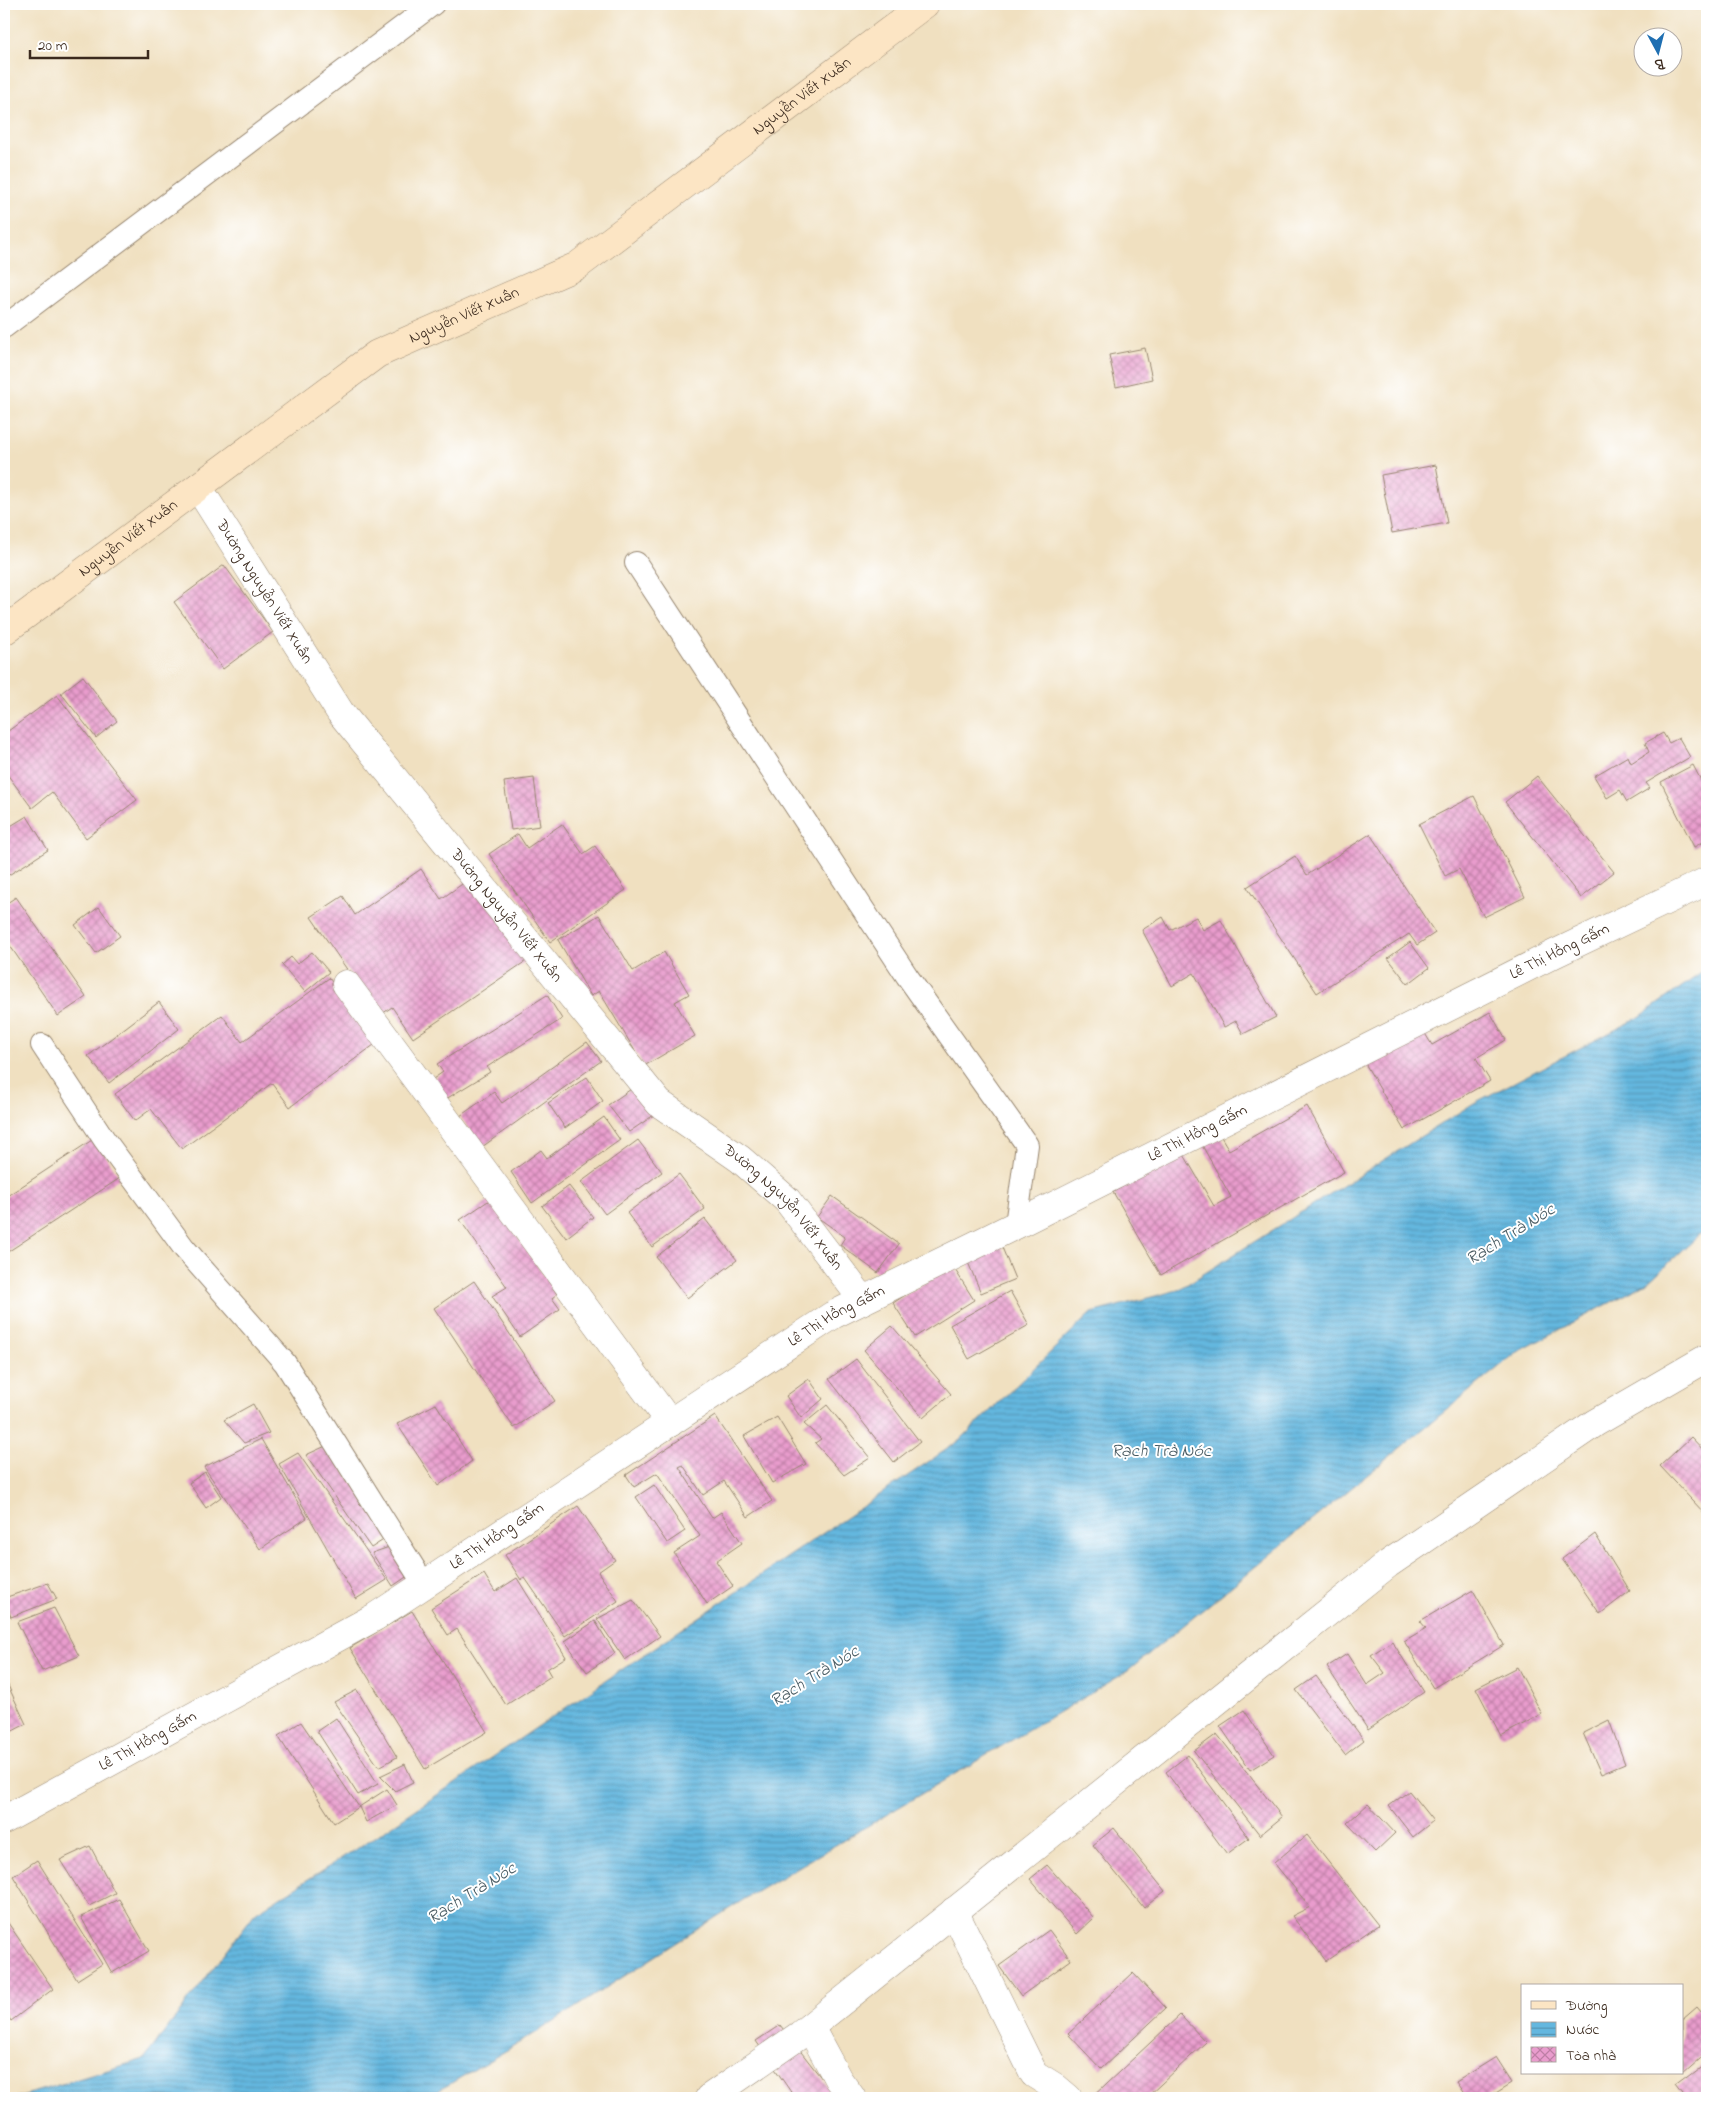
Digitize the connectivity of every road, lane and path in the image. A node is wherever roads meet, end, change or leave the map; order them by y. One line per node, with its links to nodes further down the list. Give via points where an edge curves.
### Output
1 (433, 4): 3 (lane)
2 (925, 4): 4 (street, Nguyễn Viết Xuân, via 577,266 377,354)
3 (4, 327)
4 (198, 487): 6 (street, Nguyễn Viết Xuân); 11 (street, Đường Nguyễn Viết Xuân, via 340,712 659,1103 740,1159 787,1200)
5 (636, 563): 10 (lane, via 907,976 1027,1145)
6 (4, 631)
7 (1707, 881): 10 (street, Lê Thị Hồng Gấm, via 1554,954)
8 (346, 984): 13 (street)
9 (42, 1045): 14 (lane, via 104,1139 184,1248 285,1363)
10 (1016, 1225): 11 (street, Lê Thị Hồng Gấm)
11 (863, 1300): 13 (street, Lê Thị Hồng Gấm, via 833,1315)
12 (1707, 1358): 16 (street, via 1595,1423 1388,1564)
13 (670, 1423): 14 (street, Lê Thị Hồng Gấm)
14 (424, 1584): 15 (street, Lê Thị Hồng Gấm, via 376,1617)
15 (4, 1820)
16 (954, 1911): 17 (street); 20 (street, via 1034,2074)
17 (810, 2027): 18 (street); 19 (street)
18 (710, 2098)
19 (852, 2098)
20 (1068, 2098)

